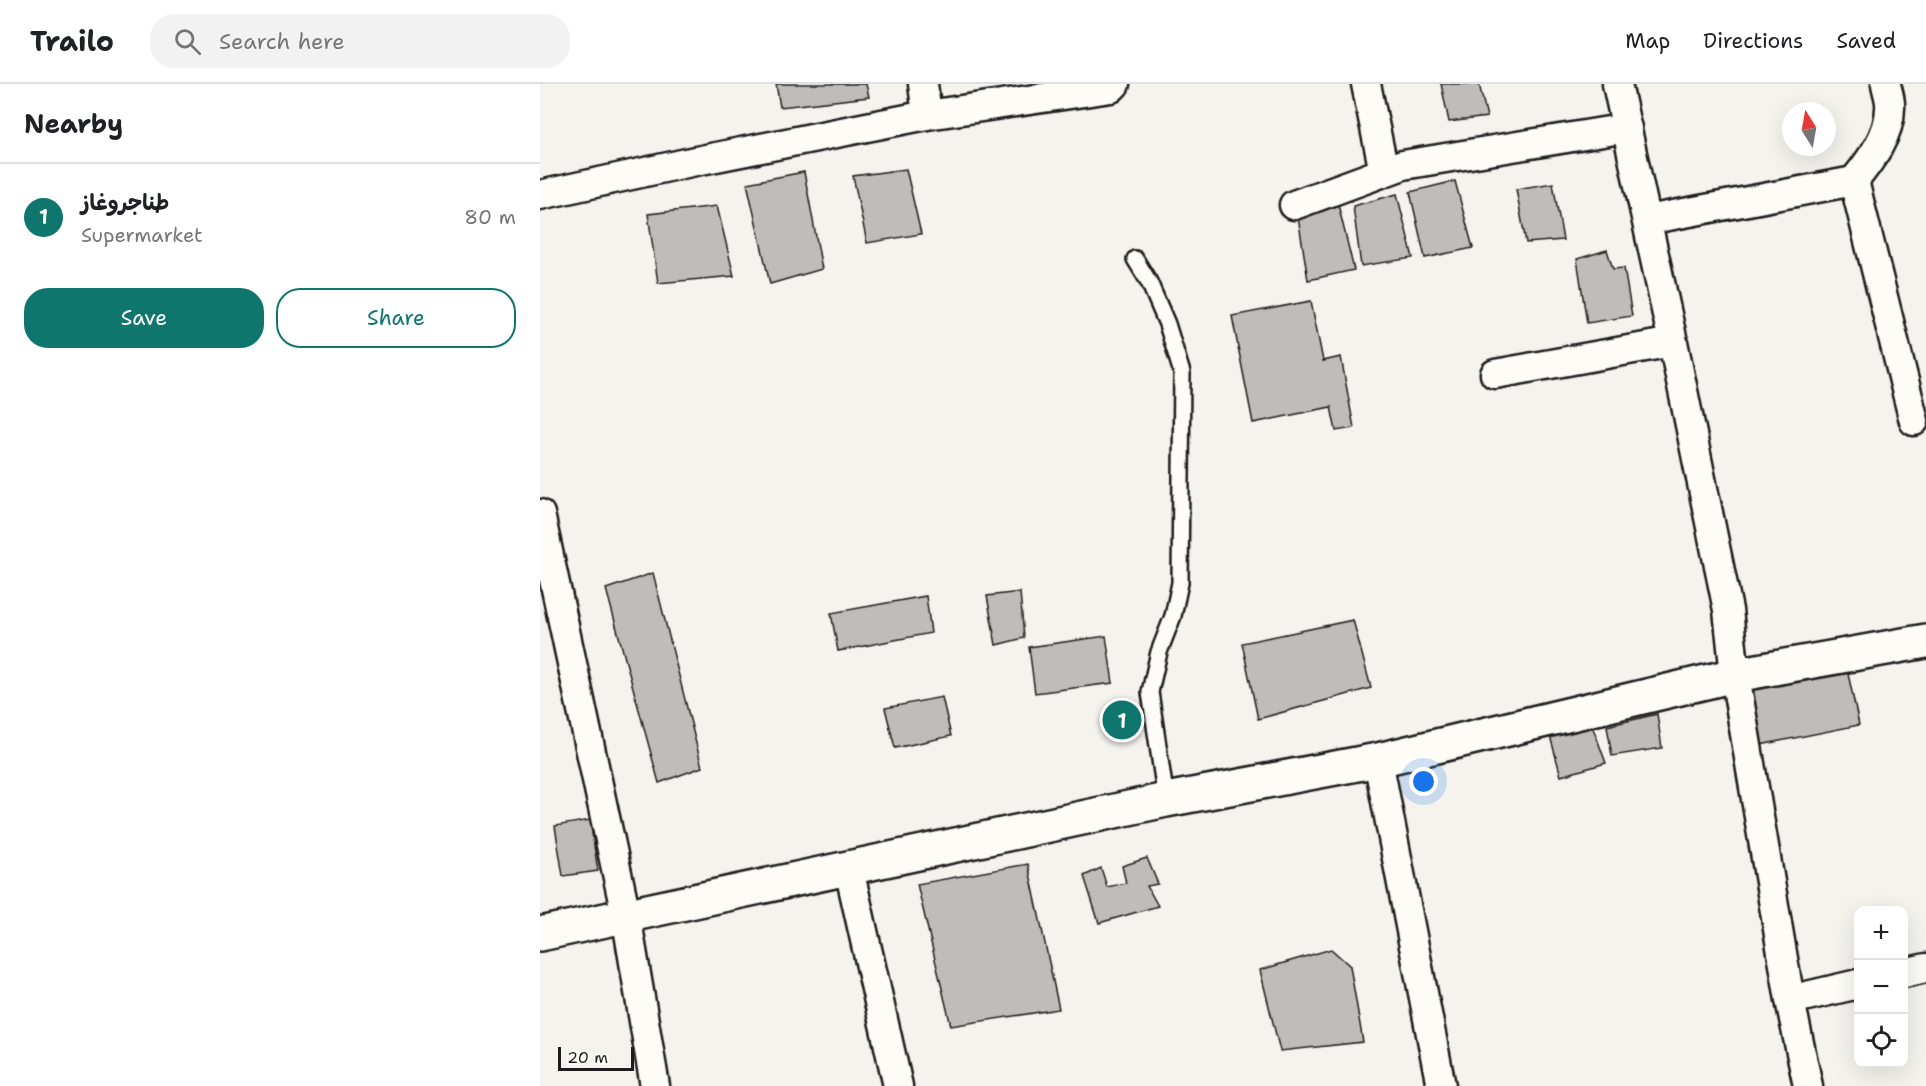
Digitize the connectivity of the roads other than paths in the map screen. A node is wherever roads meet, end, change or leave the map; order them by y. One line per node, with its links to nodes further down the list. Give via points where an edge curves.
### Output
1 (923, 84): 6 (street)
2 (1115, 84): 6 (street, via 1111,88)
3 (1366, 84): 8 (street)
4 (1617, 84): 7 (street)
5 (1886, 84): 9 (street, via 1890,108 1885,131 1875,154)
6 (927, 116): 10 (street)
7 (1627, 128): 8 (street, via 1403,165); 12 (street)
8 (1384, 172): 11 (street)
9 (1854, 181): 12 (street); 16 (street)
10 (540, 195)
11 (1294, 205)
12 (1647, 220): 14 (street)
13 (1135, 259): 21 (lane, via 1167,324 1182,373 1180,583 1150,692)
14 (1673, 342): 15 (street); 19 (street, via 1728,610)
15 (1495, 374)
16 (1914, 421)
17 (540, 514): 23 (street)
18 (1925, 644): 19 (street)
19 (1735, 675): 20 (street); 28 (street)
20 (1378, 760): 21 (street); 31 (street)
21 (1166, 800): 22 (street)
22 (849, 869): 23 (street); 30 (street)
23 (626, 915): 24 (street); 29 (street)
24 (540, 934)
25 (1926, 968): 26 (street)
26 (1908, 972)
27 (1854, 985): 28 (street)
28 (1790, 1000): 32 (street)
29 (655, 1086)
30 (897, 1086)
31 (1441, 1086)
32 (1808, 1086)

